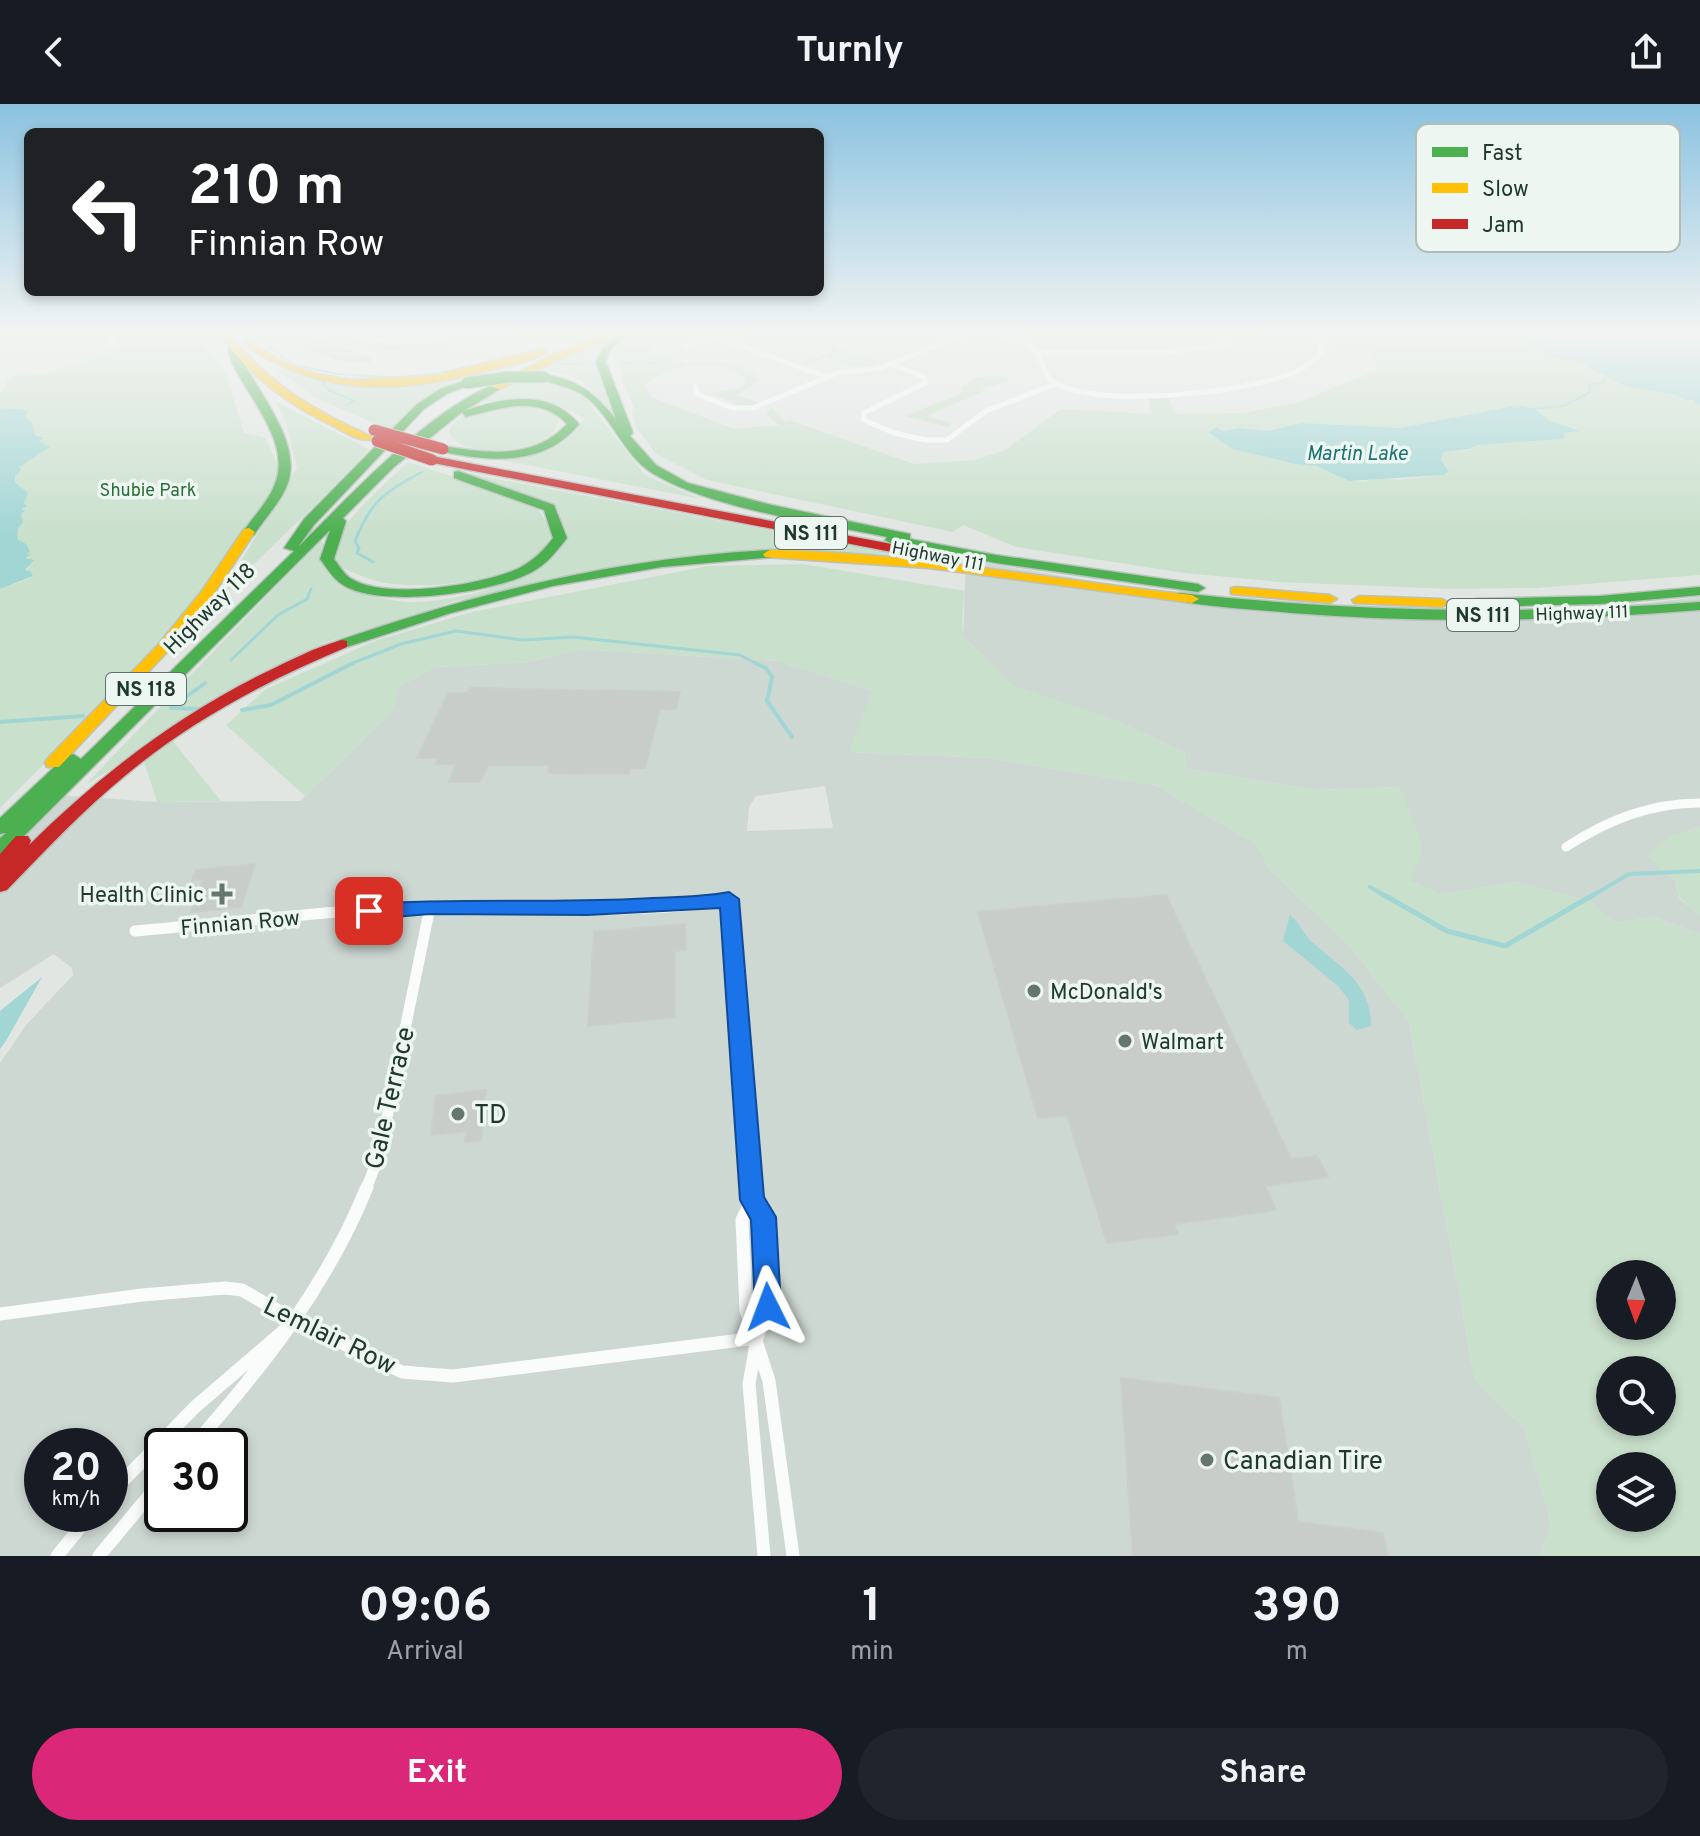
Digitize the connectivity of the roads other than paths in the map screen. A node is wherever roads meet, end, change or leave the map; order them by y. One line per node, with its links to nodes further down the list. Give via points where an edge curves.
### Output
1 (258, 400): 23 (highway, via 286,461 283,481 163,648)
2 (314, 400): 14 (highway, Highway 111 / NS 111, bridge, via 367,436)
3 (431, 400): 16 (highway, bridge, via 309,522)
4 (462, 400): 12 (highway, NS 118)
5 (476, 400): 12 (highway, NS 118)
6 (592, 400): 13 (highway, bridge)
7 (615, 400): 13 (highway)
8 (711, 400): 9 (street, via 747,409)
9 (770, 400)
10 (891, 400): 11 (street, via 864,413 864,420 925,440 947,440 986,411)
11 (1015, 400)
12 (421, 435): 14 (highway, via 475,410 508,403 551,406 567,413 573,424 557,442 522,454); 15 (highway, Highway 118 / NS 118); 16 (highway, Highway 118 / NS 118)
13 (631, 443): 17 (highway, via 659,473 706,493)
14 (434, 456): 15 (highway, via 550,508 560,518 559,543 530,568 479,587 414,594 357,585 338,575 325,550 338,523); 17 (highway, Highway 111 / NS 111); 20 (highway, Highway 111 / NS 111, via 1005,569)
15 (394, 461): 18 (highway, Highway 118 / NS 118)
16 (291, 548): 24 (highway, Highway 118 / NS 118)
17 (1060, 568): 19 (highway, Highway 111 / NS 111, via 1192,587 1392,602 1600,600)
18 (271, 580): 26 (highway, Highway 118 / NS 118); 27 (highway)
19 (1700, 591)
20 (1192, 599): 21 (highway, Highway 111 / NS 111, via 1408,615 1579,614); 28 (highway, via 1122,595 875,558 792,553 668,562 480,598 341,642 233,694 115,775)
21 (1700, 606)
22 (1700, 803): 25 (street, via 1654,806 1601,824)
23 (0, 816)
24 (0, 828)
25 (1566, 847)
26 (0, 849)
27 (0, 866)
28 (0, 885)
29 (430, 907): 30 (street, Finnian Row); 31 (street, Finnian Row, via 587,908 729,899); 33 (street, Gale Terrace, via 379,1156 351,1226)
30 (135, 931)
31 (752, 1200): 34 (street, via 742,1220 742,1235 746,1310); 34 (street, via 763,1217 768,1307)
32 (0, 1314): 33 (street, Lemlair Row, via 225,1288 242,1290)
33 (296, 1321): 34 (street, Lemlair Row, via 402,1372 453,1376); 35 (street, Gale Terrace); 36 (street, Gale Terrace, via 230,1373)
34 (757, 1338): 41 (street, via 749,1392); 42 (street, via 769,1381)
35 (209, 1428)
36 (128, 1475)
37 (144, 1502): 40 (street)
38 (76, 1532): 39 (street)
39 (57, 1556)
40 (99, 1556)
41 (764, 1556)
42 (793, 1556)

